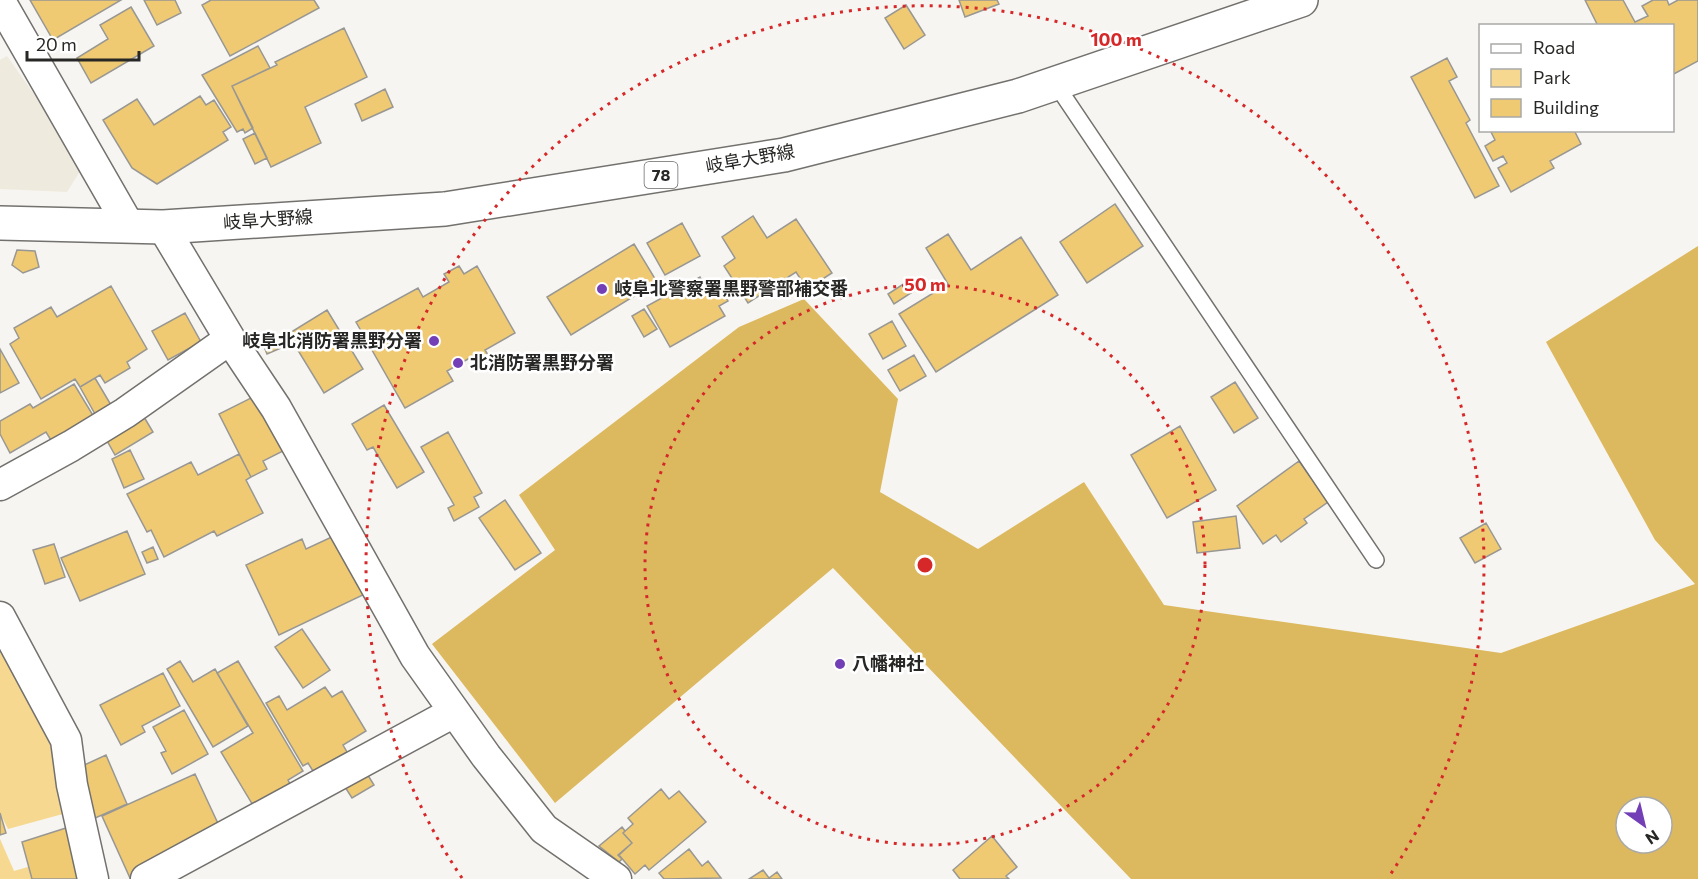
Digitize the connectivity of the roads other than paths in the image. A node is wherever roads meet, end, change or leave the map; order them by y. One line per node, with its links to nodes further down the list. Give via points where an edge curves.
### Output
1 (1301, 0): 3 (main road, 岐阜大野線 / 78)
2 (0, 1): 5 (street)
3 (1055, 84): 6 (main road, 岐阜大野線 / 78, via 775,156 445,209); 9 (lane)
4 (0, 223): 5 (main road, 岐阜大野線 / 78)
5 (129, 226): 6 (main road, 岐阜大野線 / 78)
6 (163, 227): 7 (street)
7 (230, 339): 8 (street, via 125,413); 11 (street, via 276,408 415,656)
8 (0, 485)
9 (1376, 560)
10 (0, 618): 12 (street, via 66,740)
11 (454, 712): 13 (street); 14 (street, via 544,829)
12 (93, 879)
13 (146, 879)
14 (616, 879)

